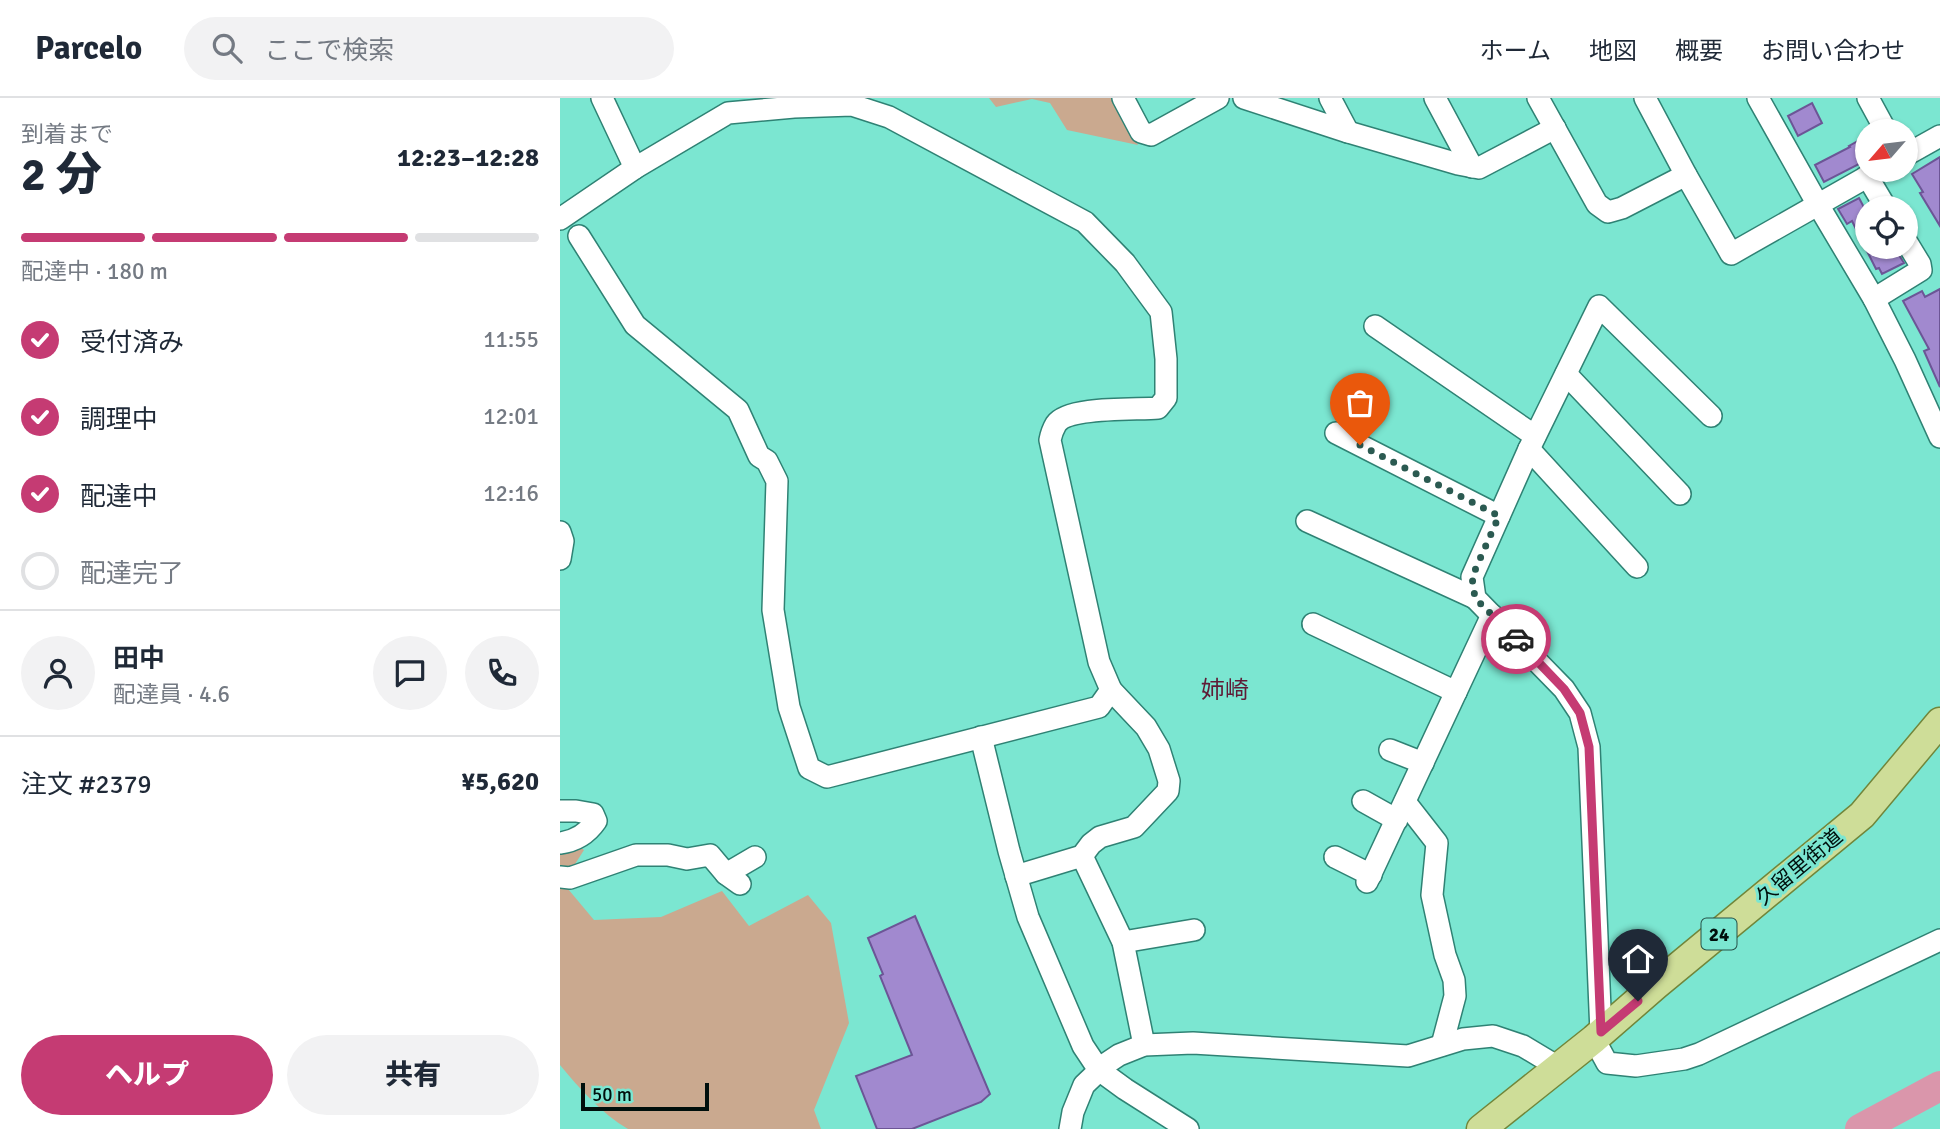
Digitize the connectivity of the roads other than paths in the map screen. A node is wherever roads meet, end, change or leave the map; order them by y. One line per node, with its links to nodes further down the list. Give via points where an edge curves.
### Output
1 (601, 98): 17 (street)
2 (1123, 98): 3 (street, via 1141,132 1151,135)
3 (1218, 98)
4 (1244, 98): 13 (street)
5 (1435, 98): 16 (street)
6 (1538, 98): 12 (street)
7 (1645, 98): 18 (street)
8 (1758, 98): 20 (street)
9 (1868, 98): 11 (street)
10 (1336, 100): 13 (street)
11 (1879, 119)
12 (1555, 128): 16 (street, via 1479,168); 18 (street, via 1597,204 1608,212)
13 (1348, 132): 16 (street)
14 (1940, 136): 15 (street)
15 (1918, 148)
16 (1472, 167)
17 (635, 168): 21 (street); 40 (street, via 728,113 852,105 889,117 1085,222 1125,262 1161,312 1166,398 1158,408 1068,416 1056,423 1049,440 1099,662)
18 (1686, 175): 20 (street, via 1731,254)
19 (1857, 182): 20 (street)
20 (1817, 204): 24 (street)
21 (560, 219)
22 (579, 236): 43 (street, via 635,325 738,410 759,456 767,461 777,481 773,610 789,707 809,768 827,777)
23 (1917, 259): 24 (street, via 1921,270)
24 (1874, 299): 29 (street)
25 (1376, 326): 30 (street)
26 (1566, 374): 27 (street, via 1600,306); 30 (street); 31 (street)
27 (1711, 416)
28 (1336, 433): 32 (street)
29 (1940, 437)
30 (1532, 443): 32 (street); 36 (street)
31 (1680, 495)
32 (1499, 516): 37 (street, via 1472,577)
33 (1307, 521): 37 (street)
34 (560, 532): 35 (street)
35 (560, 559)
36 (1637, 567)
37 (1475, 598): 38 (street)
38 (1492, 615): 41 (street); 60 (street, via 1564,689 1580,713 1589,747)
39 (1313, 624): 41 (street)
40 (1111, 690): 43 (street, via 1099,707); 50 (street, via 1146,727 1159,750 1168,791 1134,827 1100,837)
41 (1456, 692): 45 (street)
42 (1940, 722): 60 (main road, 久留里街道 / 24, via 1862,815 1656,985)
43 (981, 737): 53 (street)
44 (1390, 750): 45 (street)
45 (1423, 763): 48 (street)
46 (1363, 802): 48 (street)
47 (560, 811): 49 (street, via 593,814 596,821 578,839)
48 (1401, 811): 52 (street, via 1369,878); 59 (street, via 1437,843 1432,895 1455,996)
49 (560, 843)
50 (1082, 856): 53 (street); 57 (street)
51 (755, 857): 54 (street, via 733,879 710,855 687,859 636,855 570,878)
52 (1335, 857)
53 (1016, 876): 62 (street, via 1069,1018)
54 (560, 877)
55 (1194, 930): 57 (street)
56 (1940, 940): 60 (street, via 1704,1053 1636,1066)
57 (1123, 942): 58 (street)
58 (1144, 1045): 59 (street, via 1193,1043 1408,1056); 62 (street)
59 (1442, 1045): 61 (street, via 1493,1036 1523,1046)
60 (1600, 1045): 61 (main road, 久留里街道 / 24)
61 (1558, 1068): 65 (main road, 久留里街道 / 24)
62 (1099, 1070): 63 (street, via 1084,1086); 64 (street)
63 (1070, 1129)
64 (1188, 1129)
65 (1481, 1129)

